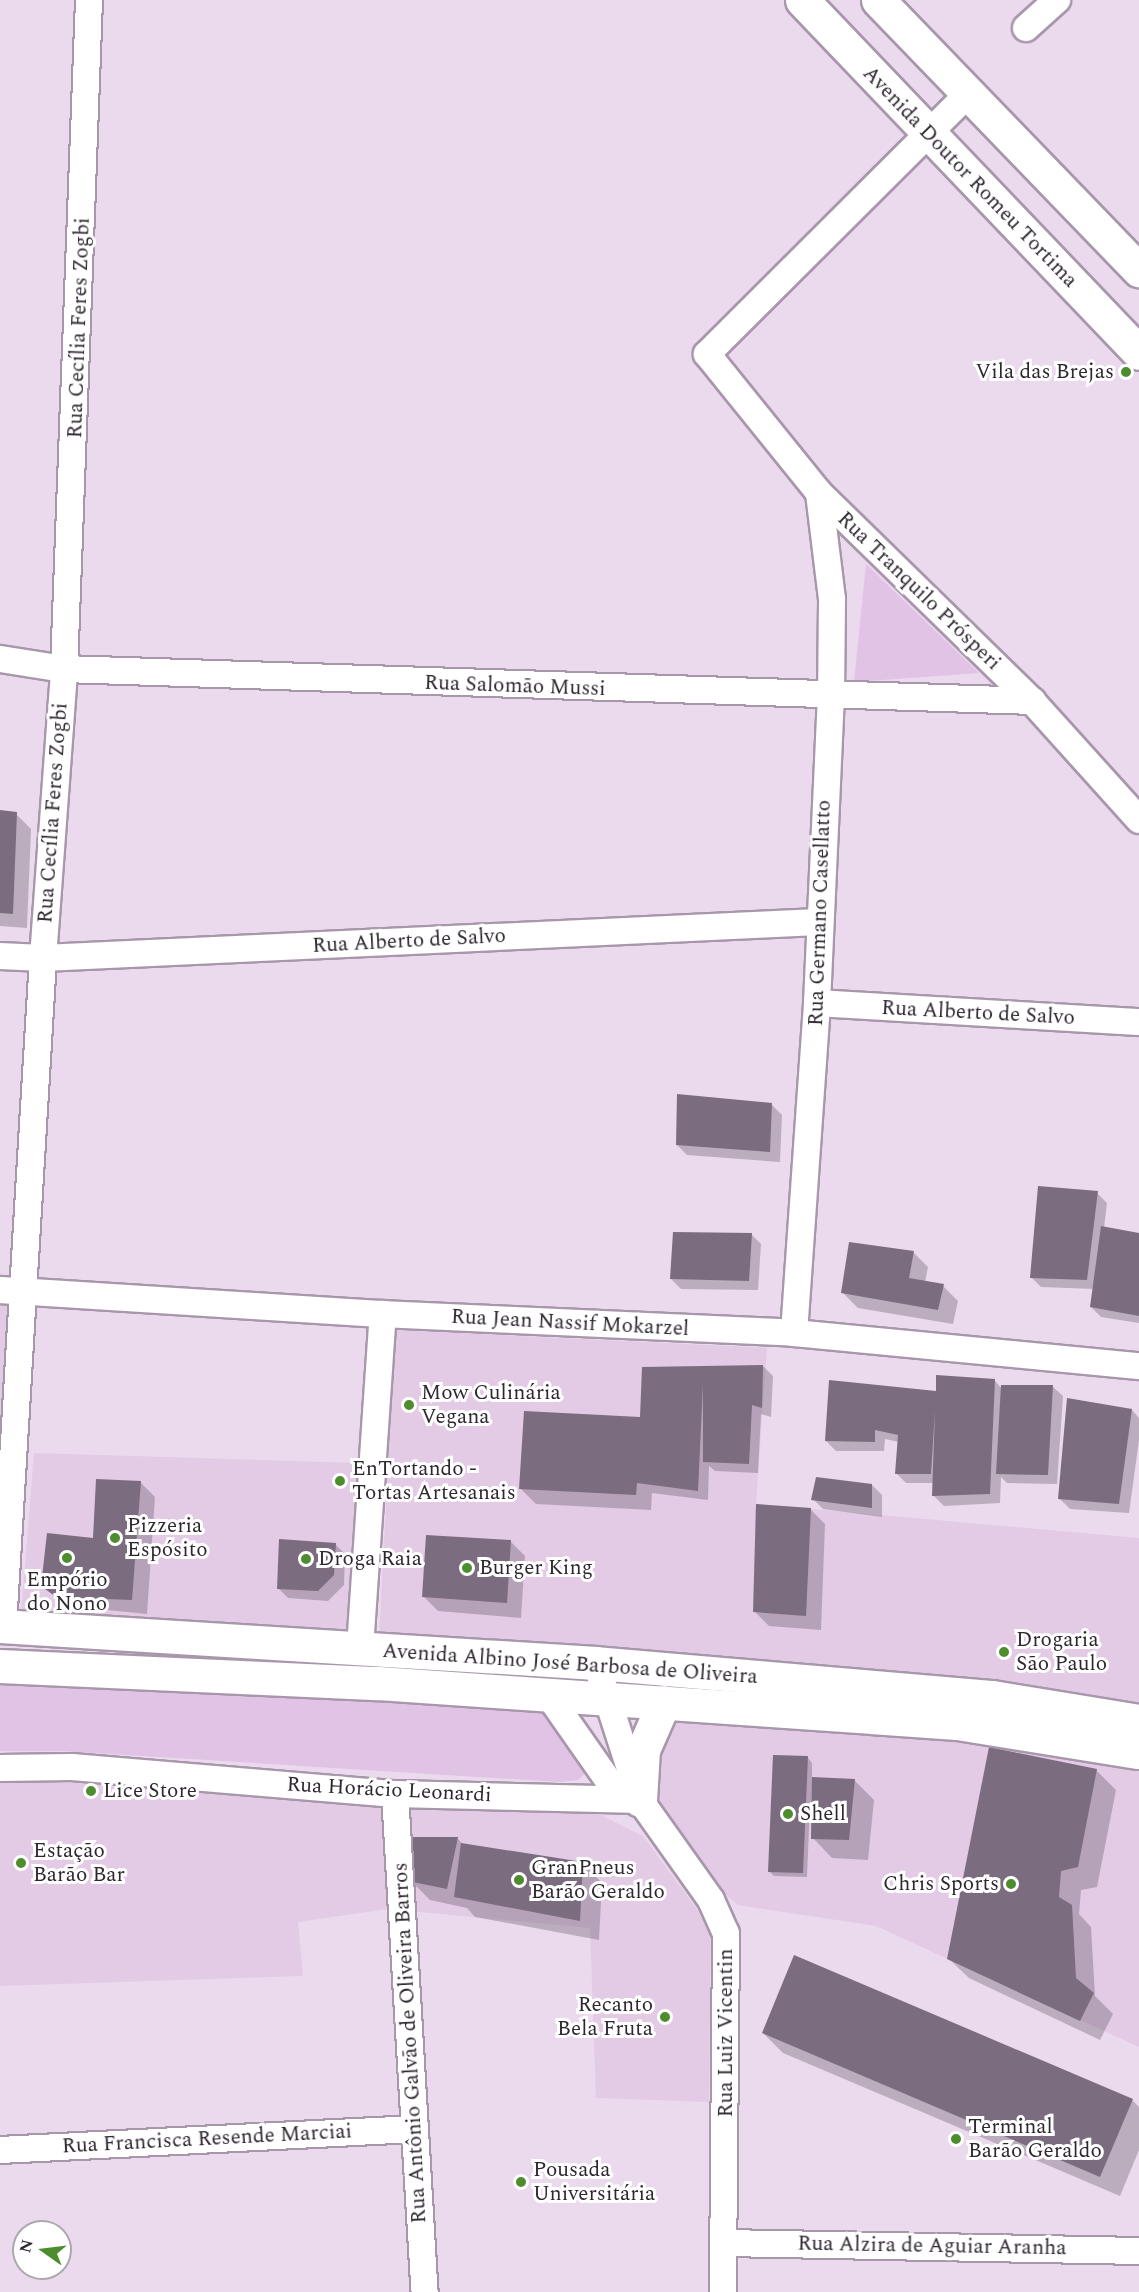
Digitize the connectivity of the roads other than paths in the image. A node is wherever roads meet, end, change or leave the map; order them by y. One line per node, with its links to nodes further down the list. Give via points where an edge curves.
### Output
1 (89, 0): 12 (street, Rua Cecília Feres Zogbi)
2 (802, 0): 7 (main road, Avenida Doutor Romeu Tortima)
3 (878, 0): 6 (main road)
4 (1057, 0): 5 (street)
5 (1026, 28)
6 (969, 93): 7 (street); 8 (main road)
7 (928, 134): 9 (main road, Avenida Doutor Romeu Tortima); 10 (street, Rua Tranquilo Prósperi, via 707,354)
8 (1139, 270)
9 (1139, 353)
10 (819, 493): 13 (street, Rua Germano Casellatto, via 832,599); 14 (street, Rua Tranquilo Prósperi)
11 (0, 659): 12 (street, Rua Salomão Mussi)
12 (64, 669): 13 (street, Rua Salomão Mussi); 18 (street, Rua Cecília Feres Zogbi)
13 (831, 698): 14 (street, Rua Salomão Mussi); 16 (street, Rua Germano Casellatto)
14 (1032, 702): 15 (street, Rua Tranquilo Prósperi)
15 (1139, 820)
16 (818, 922): 18 (street, Rua Alberto de Salvo); 19 (street, Rua Germano Casellatto)
17 (0, 956): 18 (street, Rua Alberto de Salvo)
18 (43, 958): 21 (street, Rua Cecília Feres Zogbi)
19 (817, 1003): 20 (street, Rua Alberto de Salvo); 23 (street, Rua Germano Casellatto)
20 (1139, 1022)
21 (11, 1291): 22 (street, Rua Jean Nassif Mokarzel); 25 (street, Rua Cecília Feres Zogbi)
22 (383, 1314): 23 (street, Rua Jean Nassif Mokarzel); 26 (street)
23 (794, 1333): 24 (street, Rua Jean Nassif Mokarzel)
24 (1139, 1366)
25 (2, 1626): 26 (main road, Avenida Albino José Barbosa de Oliveira)
26 (360, 1648): 27 (main road, Avenida Albino José Barbosa de Oliveira)
27 (596, 1663): 30 (street, Rua Luiz Vicentin); 32 (main road, Avenida Albino José Barbosa de Oliveira, via 992,1697)
28 (0, 1666): 29 (main road, Avenida Albino José Barbosa de Oliveira, via 378,1683)
29 (549, 1696): 30 (main road, Avenida Albino José Barbosa de Oliveira); 36 (street, via 610,1783)
30 (606, 1700): 31 (main road, Avenida Albino José Barbosa de Oliveira); 36 (street, Rua Luiz Vicentin)
31 (664, 1702): 33 (main road, Avenida Albino José Barbosa de Oliveira, via 957,1723); 36 (main road, via 643,1750)
32 (1139, 1721)
33 (1139, 1752)
34 (0, 1768): 35 (street, Rua Horácio Leonardi, via 72,1767)
35 (395, 1794): 36 (street, Rua Horácio Leonardi); 37 (street, Rua Antônio Galvão de Oliveira Barros)
36 (640, 1800): 39 (street, Rua Luiz Vicentin, via 711,1900 726,1933)
37 (414, 2129): 38 (street, Rua Francisca Resende Marciai); 41 (street, Rua Antônio Galvão de Oliveira Barros)
38 (0, 2150)
39 (724, 2243): 40 (street, Rua Alzira de Aguiar Aranha); 42 (street, Rua Luiz Vicentin)
40 (1139, 2251)
41 (425, 2292)
42 (723, 2292)

